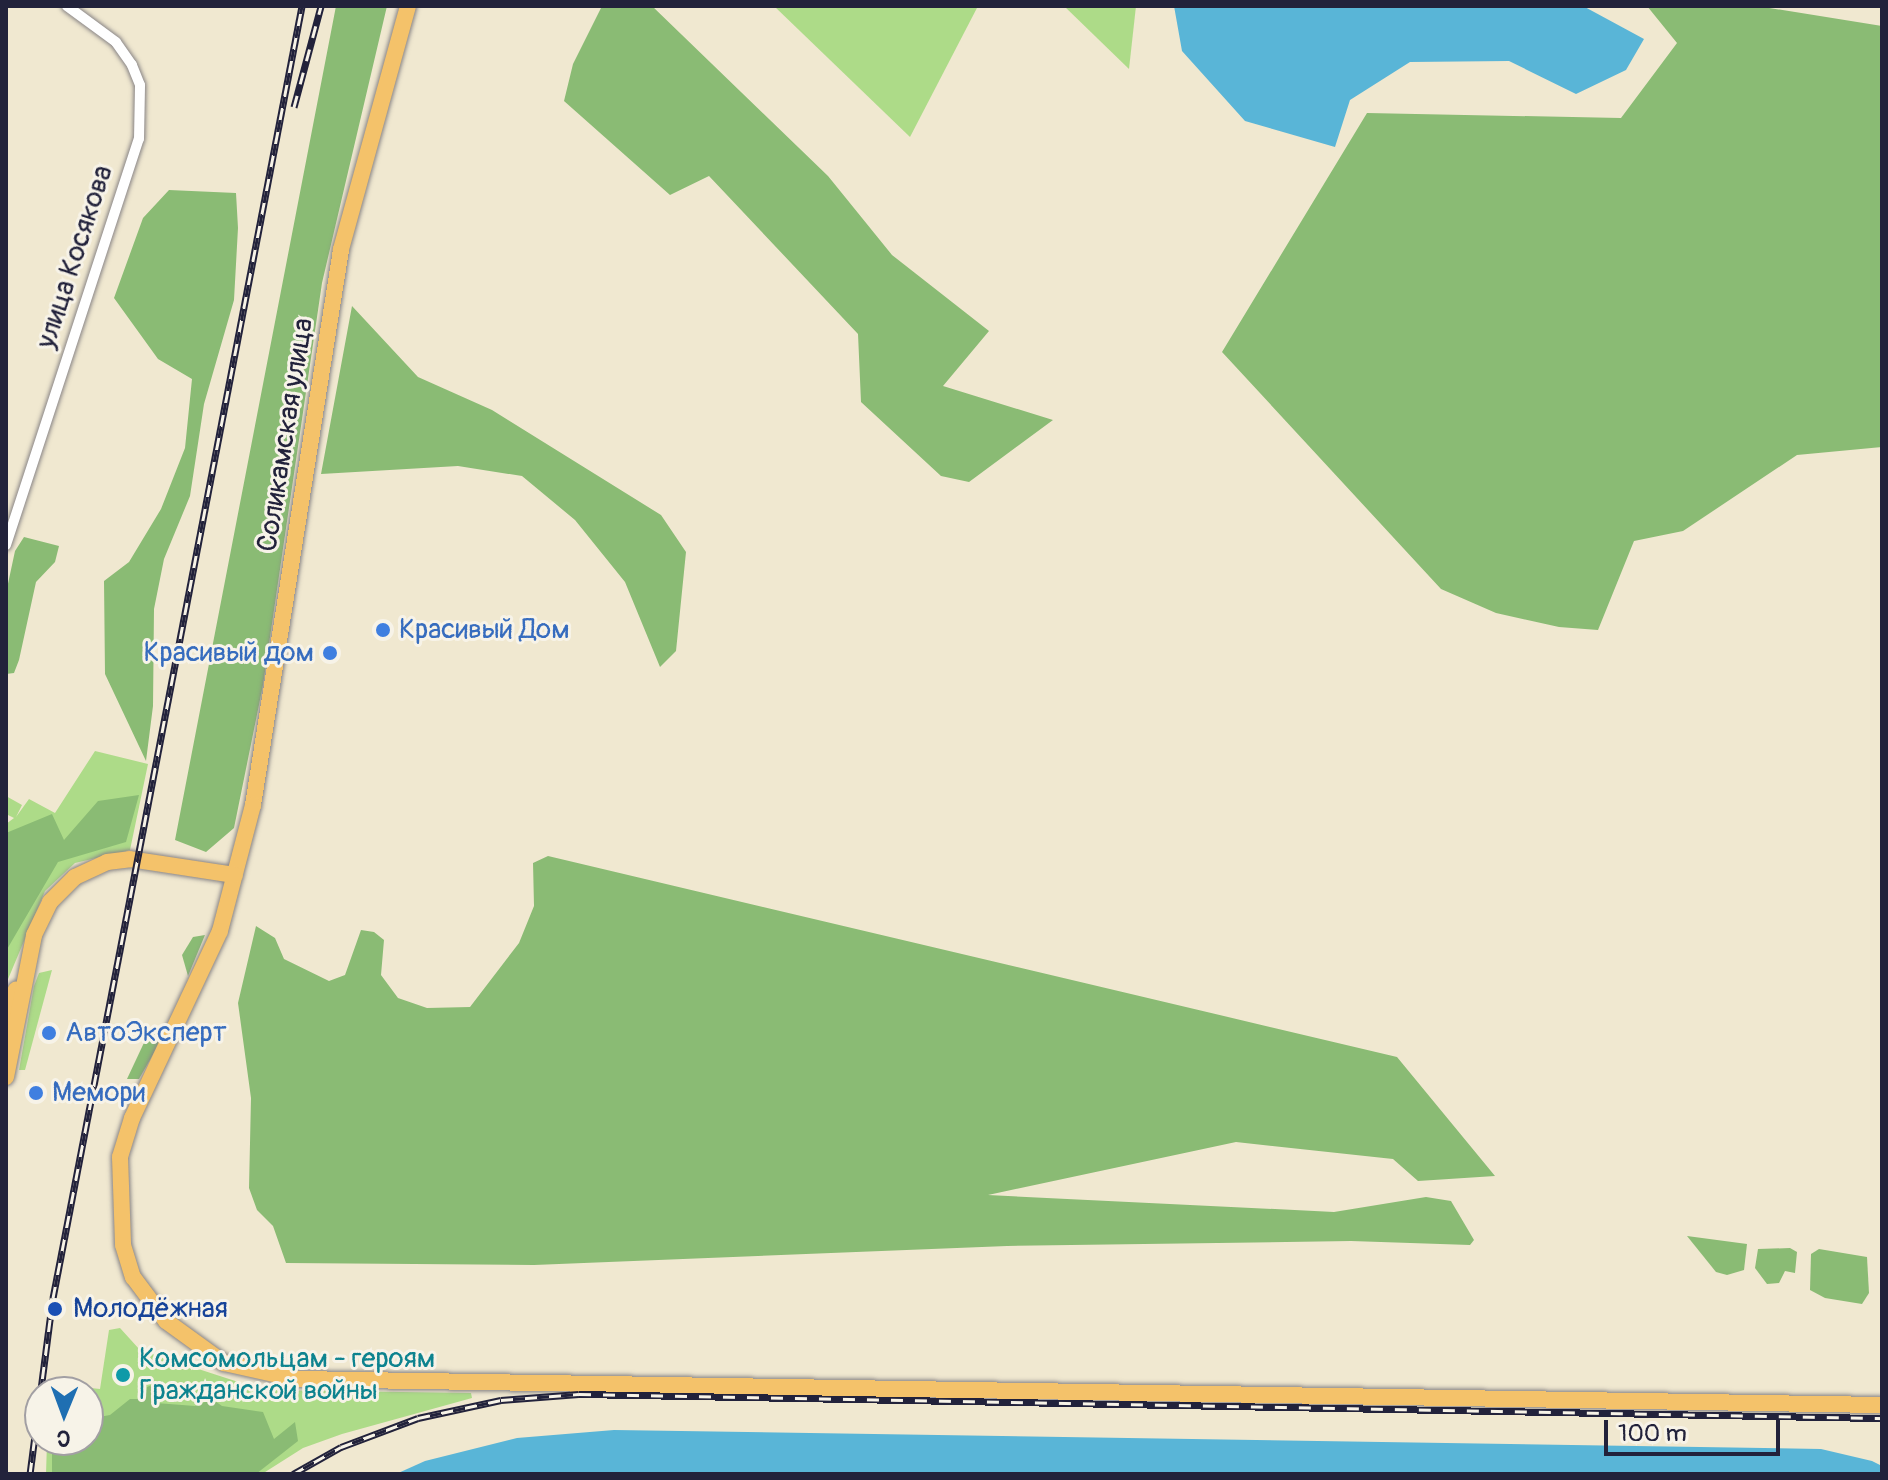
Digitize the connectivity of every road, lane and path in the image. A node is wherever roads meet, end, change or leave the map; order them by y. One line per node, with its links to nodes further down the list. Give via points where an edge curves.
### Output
1 (67, 6): 3 (street, улица Косякова, via 116,42 132,65 140,85 139,139)
2 (408, 6): 4 (main road, Соликамская улица, via 341,250 267,739)
3 (6, 545)
4 (235, 875): 5 (main road, via 130,859 98,865 75,877 50,902); 8 (main road, Соликамская улица, via 209,959 132,1118 118,1174 123,1245 145,1298 195,1347 237,1368 296,1379)
5 (25, 971): 6 (main road); 7 (main road)
6 (6, 1020)
7 (6, 1077)
8 (1882, 1405)

